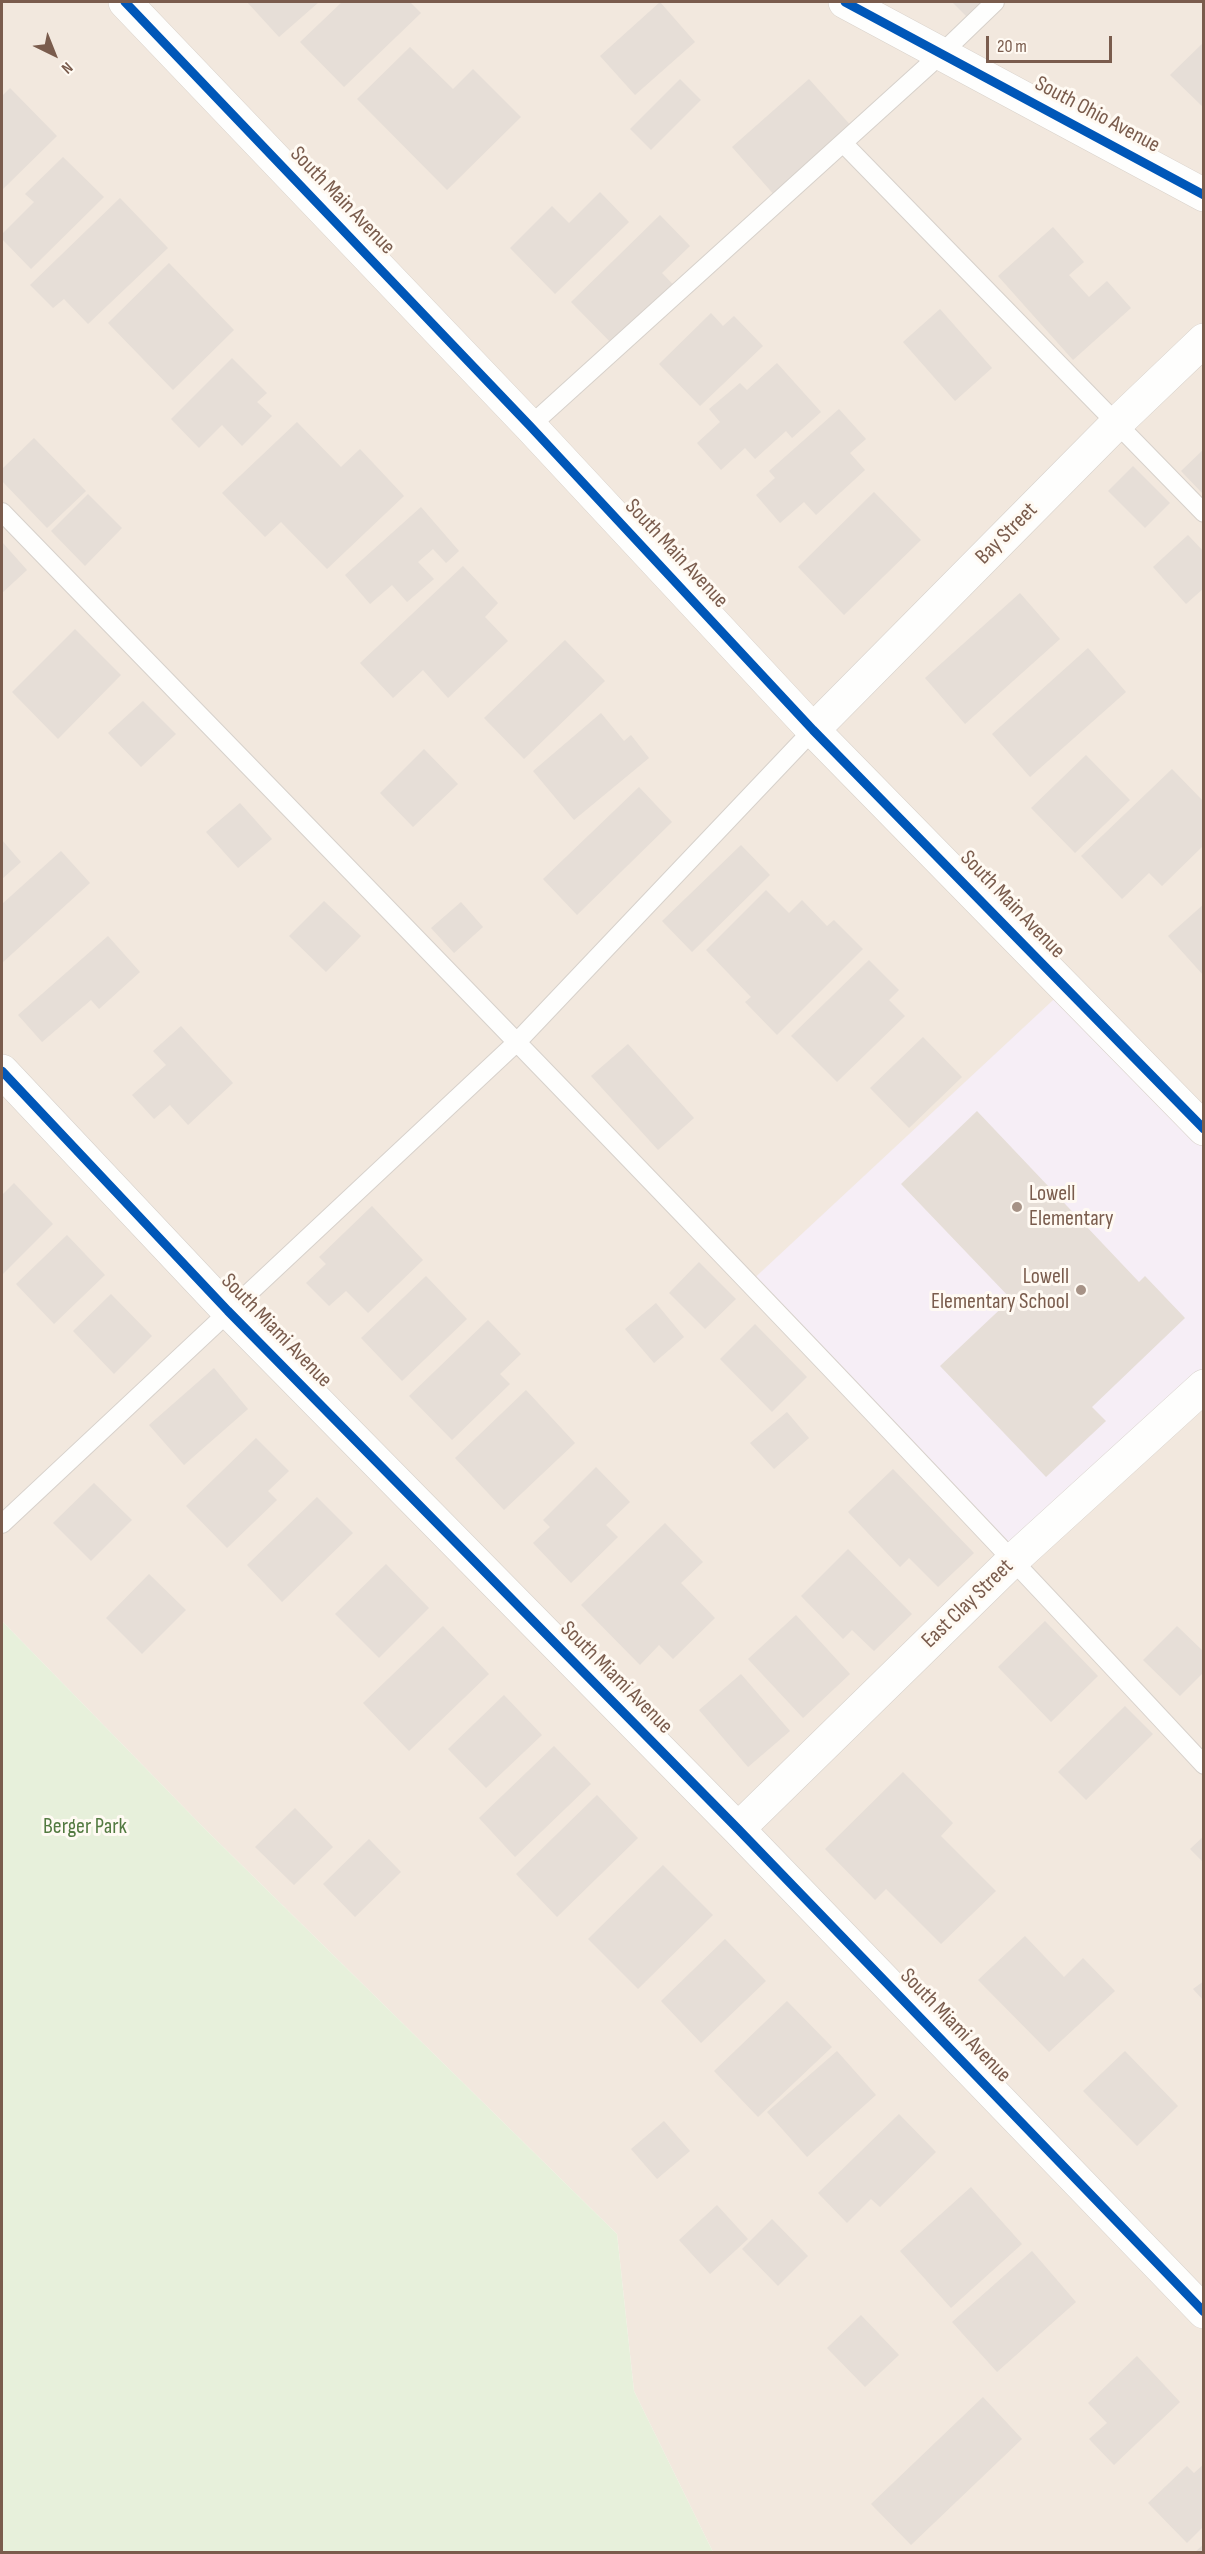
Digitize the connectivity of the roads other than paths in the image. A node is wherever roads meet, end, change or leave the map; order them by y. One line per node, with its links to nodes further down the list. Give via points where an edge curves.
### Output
1 (125, 2): 9 (street, South Main Avenue)
2 (845, 2): 4 (street, South Ohio Avenue)
3 (994, 2): 4 (lane)
4 (941, 54): 5 (lane); 6 (street, South Ohio Avenue)
5 (843, 143): 8 (lane); 9 (lane)
6 (1203, 195)
7 (1203, 340): 8 (street, Bay Street)
8 (1116, 424): 11 (lane); 12 (street, Bay Street)
9 (530, 426): 12 (street, South Main Avenue)
10 (2, 512): 13 (lane)
11 (1203, 513)
12 (813, 730): 13 (lane); 15 (street, South Main Avenue)
13 (517, 1042): 16 (lane); 19 (lane)
14 (2, 1071): 16 (street, South Miami Avenue)
15 (1203, 1129)
16 (228, 1311): 18 (lane); 21 (street, South Miami Avenue)
17 (1203, 1386): 19 (street, East Clay Street)
18 (3, 1519)
19 (1013, 1560): 20 (lane); 21 (street, East Clay Street)
20 (1203, 1765)
21 (738, 1829): 22 (street, South Miami Avenue)
22 (1203, 2312)

